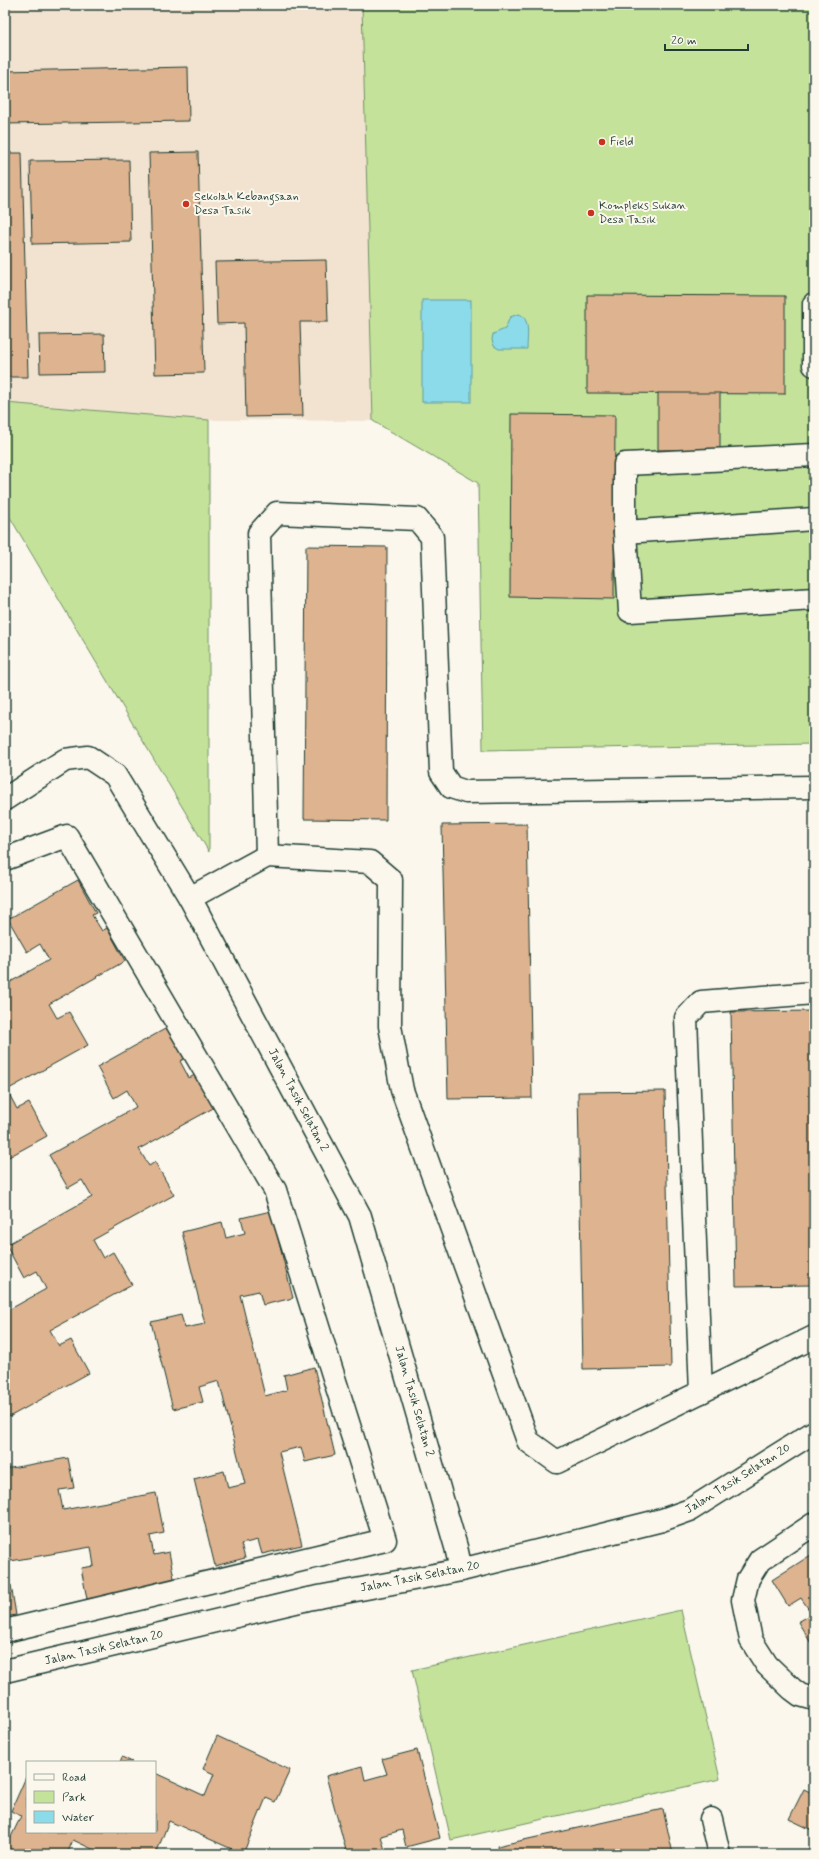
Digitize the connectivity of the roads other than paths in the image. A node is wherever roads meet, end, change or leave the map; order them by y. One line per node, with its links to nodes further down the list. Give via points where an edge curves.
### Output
1 (814, 304): 2 (street)
2 (814, 365)
3 (814, 454): 5 (street, via 625,464)
4 (814, 518): 5 (street)
5 (625, 532): 6 (street, via 630,611)
6 (814, 598)
7 (814, 787): 9 (street, via 466,792 451,787 441,772 432,537 417,519 277,513 259,533)
8 (5, 799): 11 (street, Jalan Tasik Selatan 2, via 65,760 88,757 114,775)
9 (267, 856): 11 (street); 14 (street, via 370,862 391,880 390,1026 402,1090 528,1441 557,1462)
10 (5, 859): 18 (street, via 67,836 275,1190 385,1540)
11 (190, 898): 17 (street, Jalan Tasik Selatan 2, via 360,1216)
12 (814, 993): 14 (street, via 701,1002 686,1018)
13 (814, 1337): 14 (street)
14 (701, 1392)
15 (814, 1432): 17 (street, Jalan Tasik Selatan 20, via 690,1510 662,1520)
16 (814, 1524): 20 (street, via 760,1560 748,1579 743,1600 751,1640 767,1664 800,1695)
17 (461, 1570): 19 (street, Jalan Tasik Selatan 20, via 308,1599)
18 (5, 1631)
19 (5, 1671)
20 (814, 1699)
21 (711, 1819): 22 (street)
22 (719, 1854)

